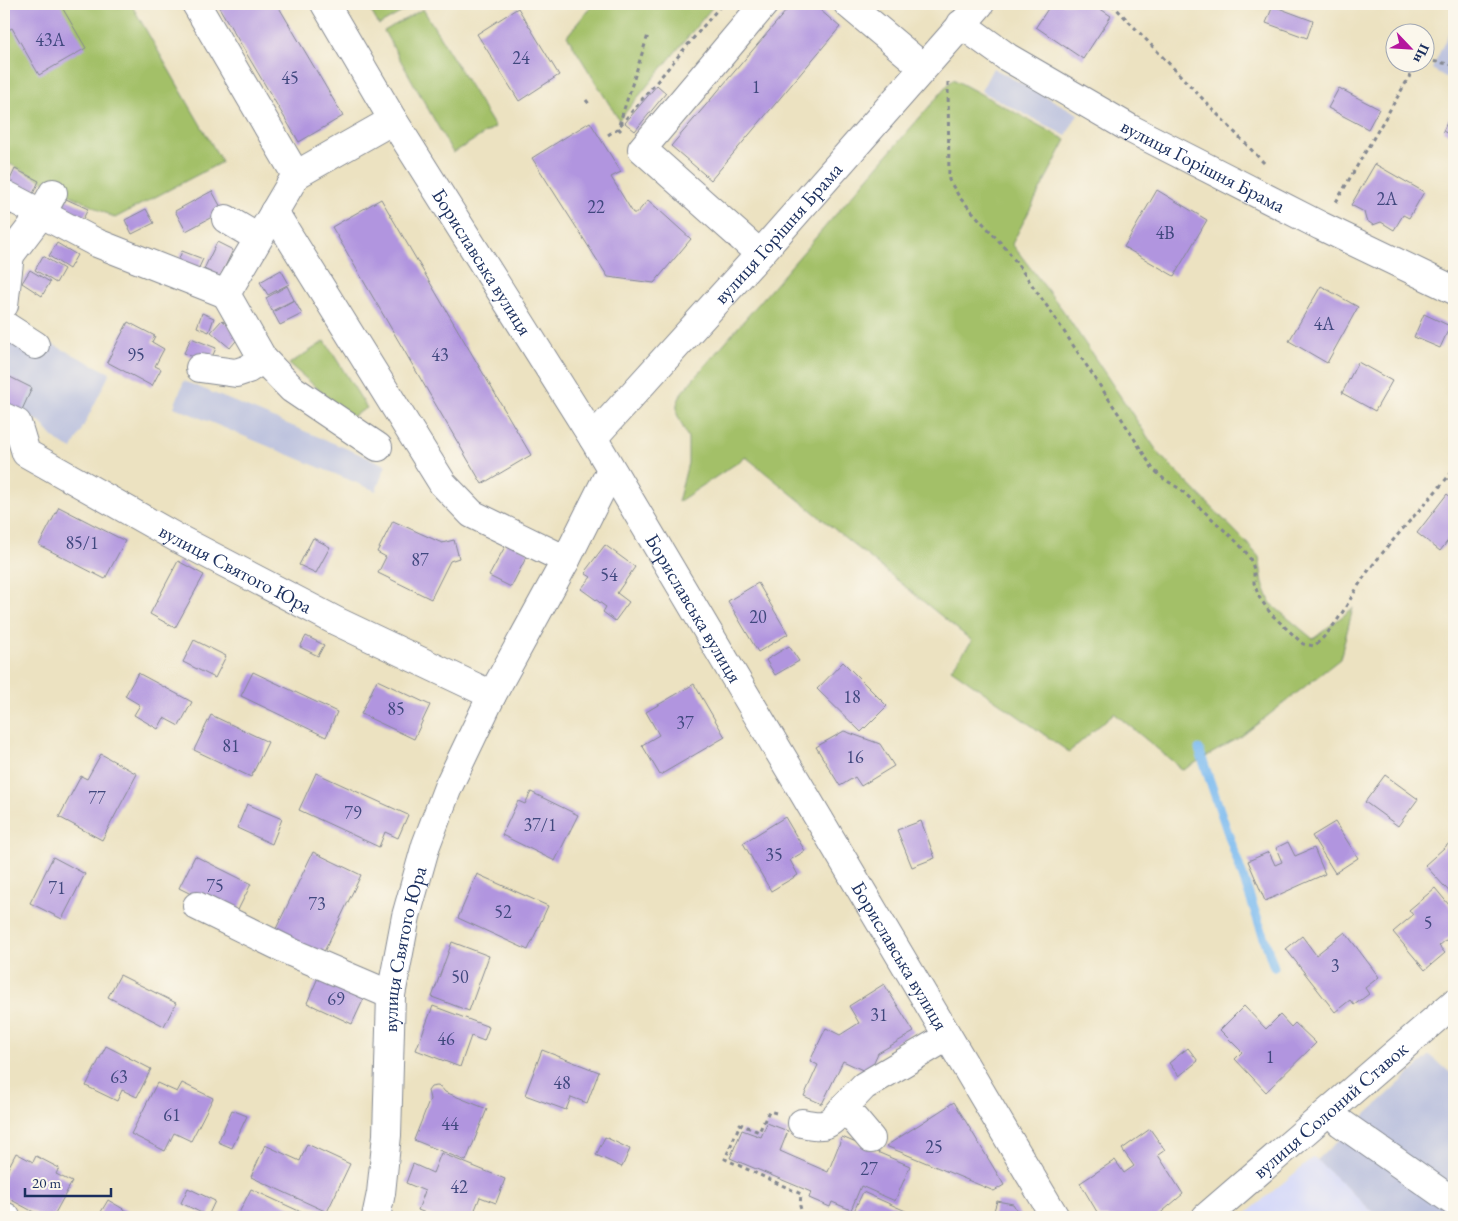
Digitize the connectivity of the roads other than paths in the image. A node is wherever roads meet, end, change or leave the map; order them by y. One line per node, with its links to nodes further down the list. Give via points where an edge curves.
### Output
1 (196, 4): 9 (street)
2 (324, 4): 8 (street, Бориславська вулиця)
3 (764, 4): 15 (street, via 642,149)
4 (848, 4): 7 (street)
5 (980, 4): 6 (street, вулиця Горішня Брама)
6 (961, 24): 7 (street, вулиця Горішня Брама); 17 (street, вулиця Горішня Брама, via 1007,58 1131,129)
7 (923, 67): 15 (street, вулиця Горішня Брама)
8 (393, 120): 9 (street); 25 (street, Бориславська вулиця)
9 (296, 176): 12 (street)
10 (4, 194): 11 (street)
11 (48, 203): 16 (street); 18 (street, via 97,243)
12 (274, 212): 14 (street); 28 (street, via 443,484 472,514)
13 (226, 219): 14 (street)
14 (258, 238): 18 (street)
15 (760, 254): 25 (street, вулиця Горішня Брама)
16 (7, 258): 19 (street)
17 (1454, 290)
18 (226, 294): 22 (street)
19 (4, 305)
20 (4, 324): 21 (street)
21 (35, 345)
22 (263, 359): 23 (street, via 236,373); 26 (street, via 292,389)
23 (200, 368)
24 (4, 417): 29 (street, вулиця Святого Юра, via 17,424 26,453 336,621)
25 (593, 438): 27 (street, Бориславська вулиця)
26 (378, 447)
27 (612, 470): 28 (street, вулиця Святого Юра); 33 (street, Бориславська вулиця)
28 (566, 560): 29 (street, вулиця Святого Юра)
29 (492, 694): 31 (street, вулиця Святого Юра, via 448,787 426,845 406,916)
30 (197, 906): 31 (street, via 293,953)
31 (391, 995): 39 (street, вулиця Святого Юра, via 387,1135)
32 (1454, 1003): 35 (street, вулиця Солоний Ставок)
33 (948, 1037): 34 (street, via 864,1086); 40 (street, Бориславська вулиця)
34 (844, 1107): 36 (street, via 833,1121 820,1126); 37 (street)
35 (1330, 1111): 38 (street, via 1341,1123); 41 (street, вулиця Солоний Ставок)
36 (802, 1122)
37 (871, 1139)
38 (1454, 1202)
39 (376, 1217)
40 (1055, 1217)
41 (1206, 1217)

